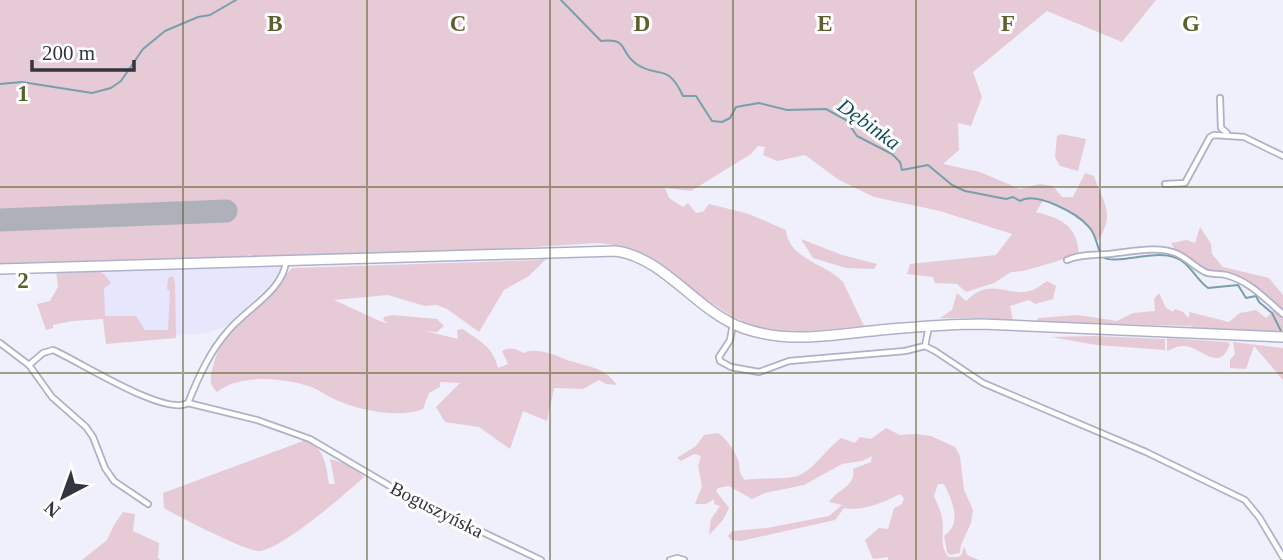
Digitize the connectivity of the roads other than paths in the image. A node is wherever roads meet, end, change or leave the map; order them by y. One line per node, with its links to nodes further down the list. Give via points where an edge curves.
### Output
1 (1220, 98): 2 (street, via 1221,128)
2 (1231, 135): 3 (street); 4 (street, via 1210,137 1185,183)
3 (1283, 156)
4 (1165, 184)
5 (286, 260): 7 (highway); 9 (highway, via 616,250 652,264); 15 (street, via 277,282 227,332)
6 (1067, 260): 8 (street, via 1175,252 1202,271 1245,283)
7 (0, 269)
8 (1283, 314)
9 (733, 324): 10 (highway, via 812,339); 13 (street, via 720,361 755,372 789,361)
10 (929, 326): 11 (highway, via 989,324); 13 (street)
11 (1282, 339)
12 (0, 343): 14 (street)
13 (925, 346): 17 (street, via 983,383 1244,500)
14 (29, 365): 15 (street, Boguszyńska, via 53,350 132,391 177,407); 16 (street, via 52,397 93,437 114,481)
15 (188, 403): 18 (street, Boguszyńska, via 301,435 407,496)
16 (148, 504)
17 (1283, 557)
18 (541, 560)
19 (670, 560): 20 (street)
20 (684, 560)

